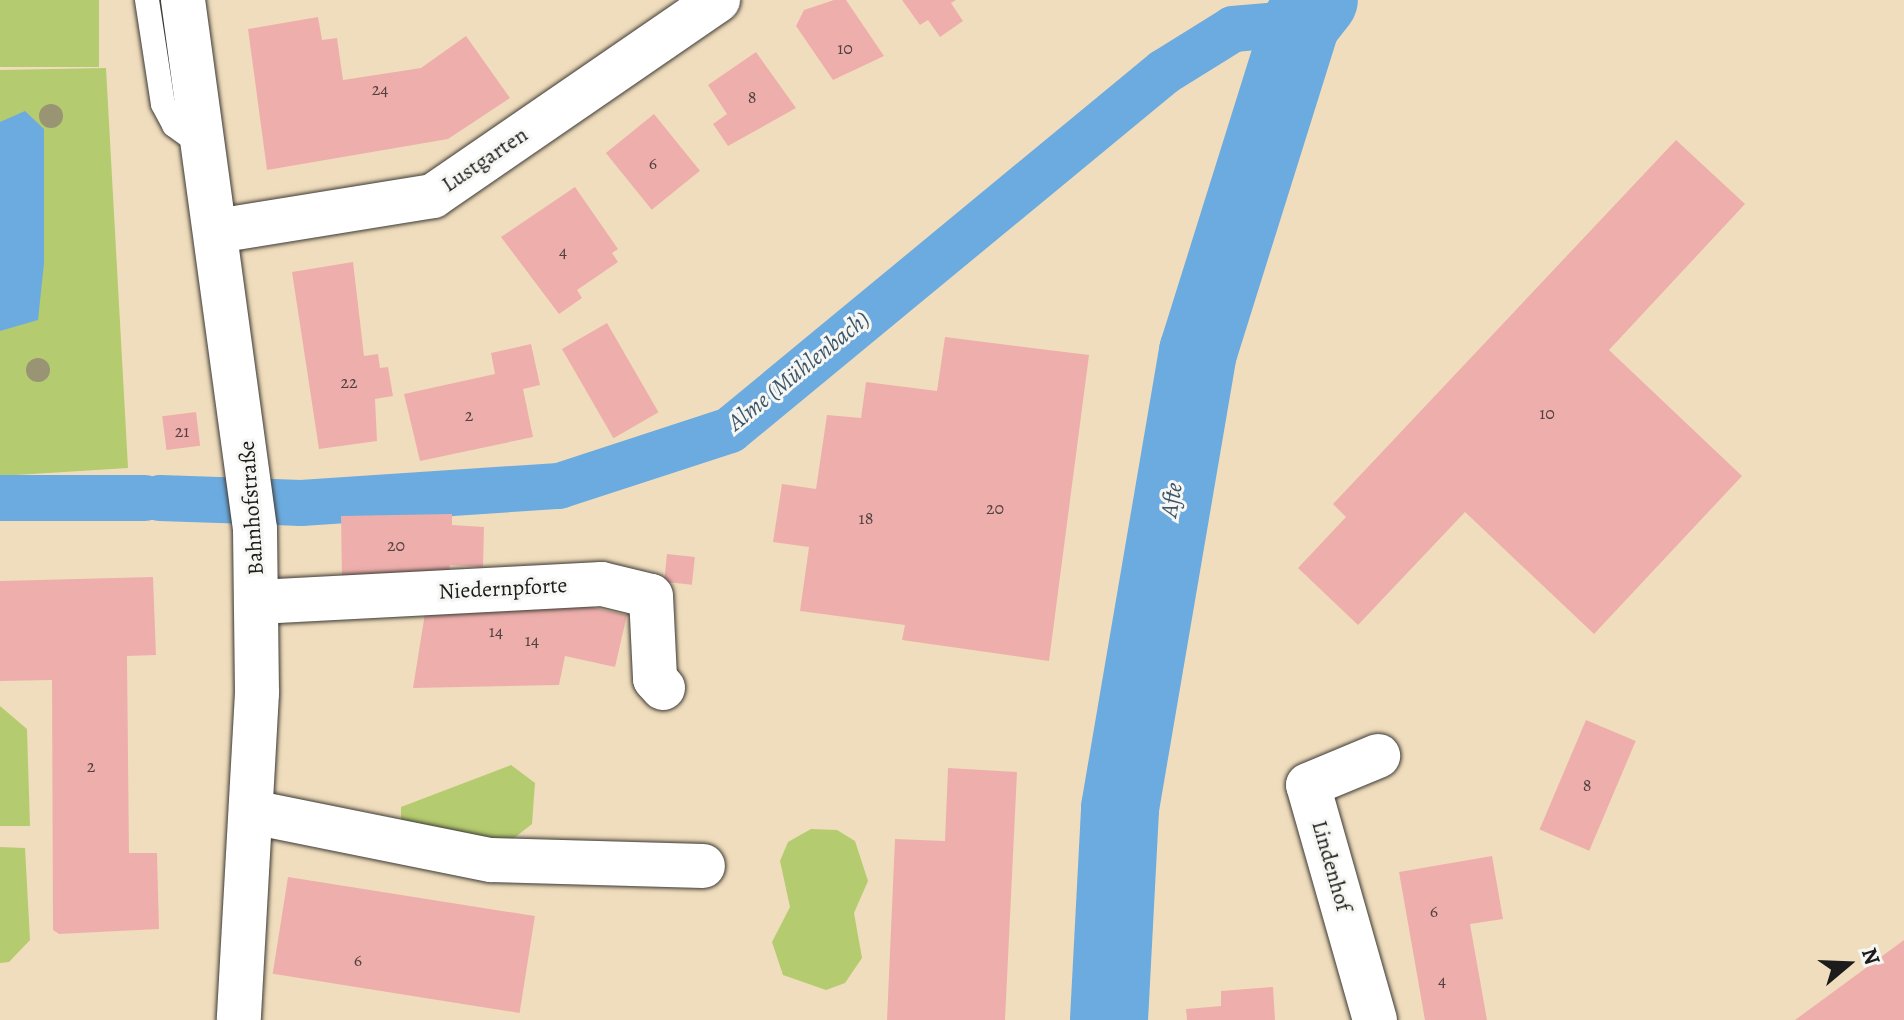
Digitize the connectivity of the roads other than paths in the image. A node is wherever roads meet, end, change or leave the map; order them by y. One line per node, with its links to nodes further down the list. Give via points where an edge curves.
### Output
1 (147, 0): 4 (lane, via 163,104 174,125)
2 (183, 0): 4 (street, Bahnhofstraße)
3 (718, 0): 5 (street, Lustgarten, via 433,196)
4 (205, 147): 5 (street, Bahnhofstraße)
5 (217, 231): 6 (street, Bahnhofstraße, via 251,465)
6 (258, 602): 7 (street, Niedernpforte, via 602,584 651,596 655,679); 9 (street, Bahnhofstraße)
7 (663, 688)
8 (1378, 756): 12 (street, Lindenhof, via 1308,785)
9 (252, 812): 10 (street, via 491,860); 11 (street, Bahnhofstraße)
10 (703, 866)
11 (239, 1020)
12 (1375, 1020)

